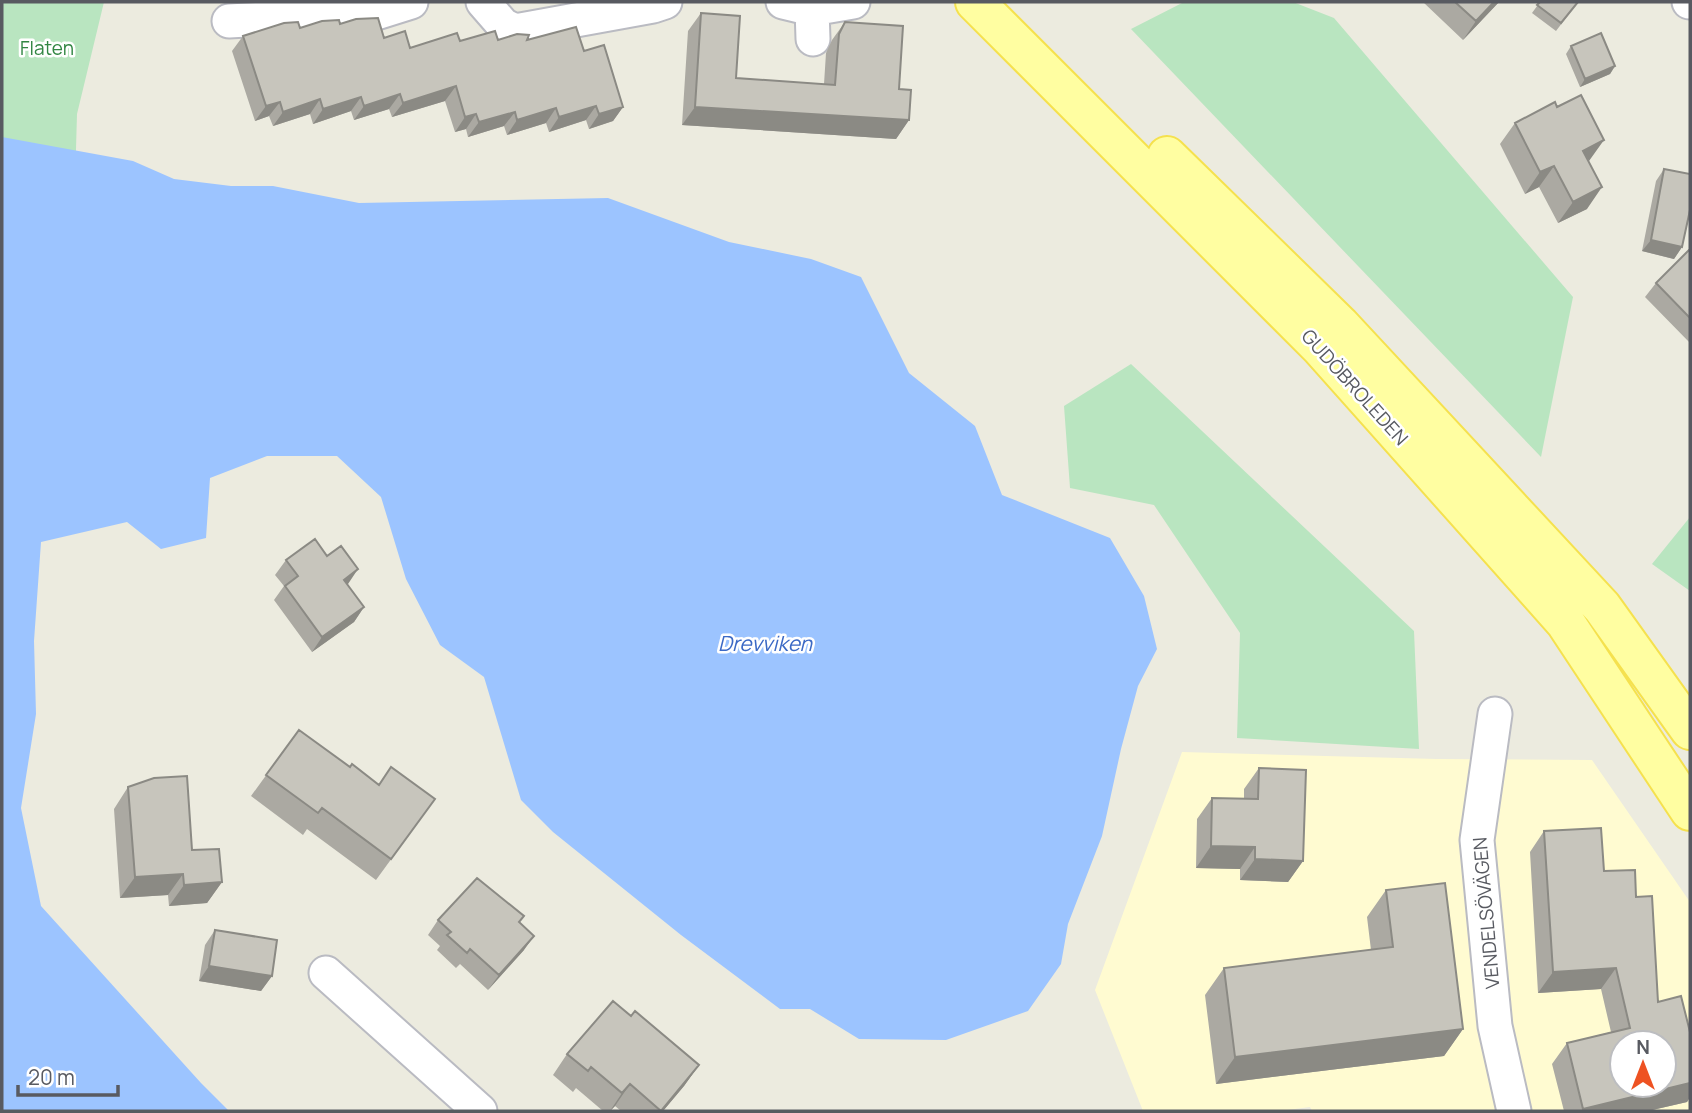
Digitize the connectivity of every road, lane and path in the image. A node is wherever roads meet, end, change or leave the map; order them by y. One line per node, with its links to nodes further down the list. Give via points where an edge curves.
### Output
1 (411, 2): 8 (street, via 376,13)
2 (483, 2): 3 (street, via 515,31)
3 (665, 2)
4 (853, 2): 7 (street)
5 (975, 2): 11 (main road, GUDÖBROLEDEN, via 1321,348 1565,622)
6 (1010, 2): 10 (main road, GUDÖBROLEDEN, via 1349,335 1602,607)
7 (803, 17)
8 (229, 21)
9 (1494, 713): 14 (street, VENDELSÖVÄGEN, via 1477,840 1495,1026)
10 (1690, 730)
11 (1690, 811)
12 (326, 974): 13 (street)
13 (480, 1111)
14 (1514, 1111)

